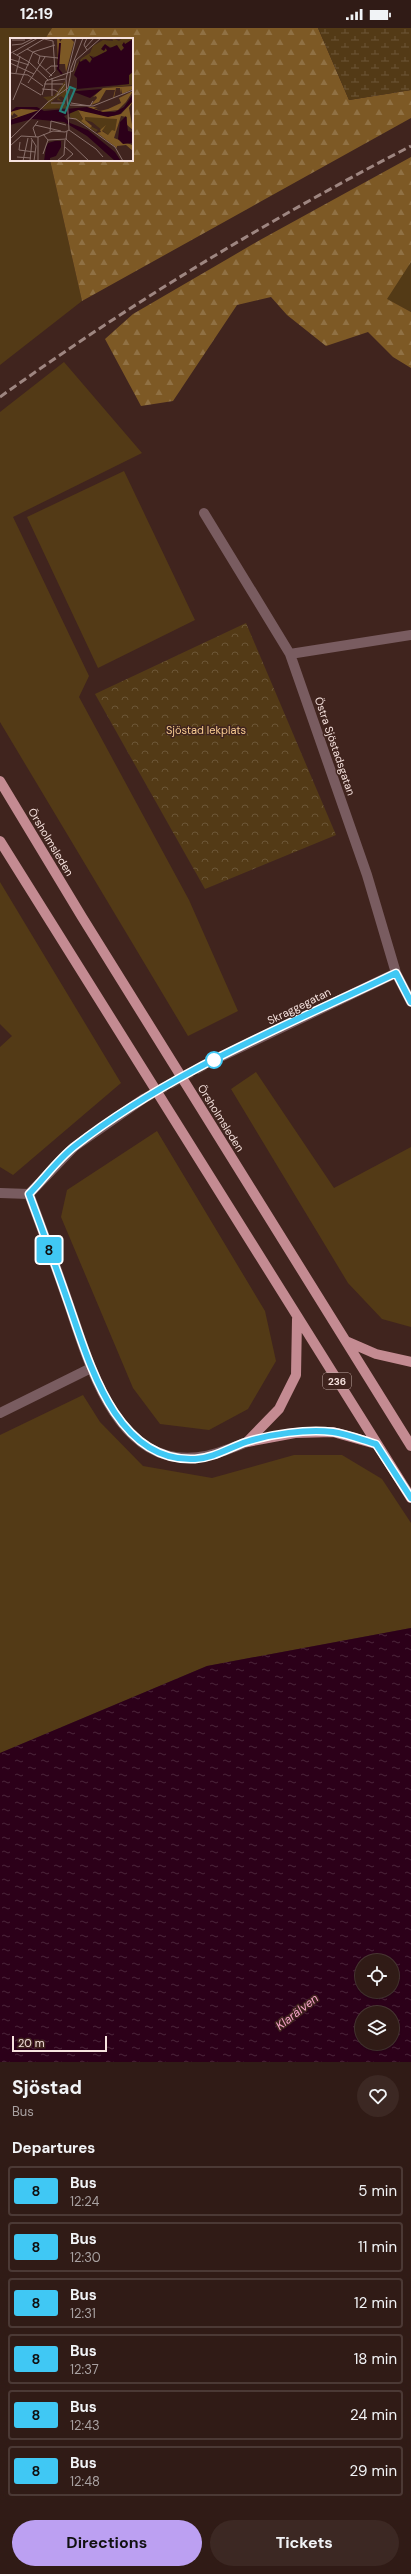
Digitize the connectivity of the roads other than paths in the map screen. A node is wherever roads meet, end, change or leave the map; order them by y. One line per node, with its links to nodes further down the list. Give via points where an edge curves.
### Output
1 (204, 513): 3 (street, Östra Sjöstadsgatan)
2 (411, 635): 3 (street)
3 (290, 654): 6 (street, Östra Sjöstadsgatan, via 367,875)
4 (0, 781): 13 (main road, Örsholmsleden / 236)
5 (0, 841): 12 (main road, 236)
6 (396, 973): 7 (street, Östra Sjöstadsgatan); 8 (street, Skraggegatan)
7 (411, 1002)
8 (212, 1061)
9 (143, 1099): 11 (street, via 74,1147)
10 (0, 1193): 11 (street)
11 (29, 1194): 15 (street)
12 (297, 1319): 17 (main road, via 296,1375 280,1409); 18 (main road, 236)
13 (346, 1341): 14 (main road, via 376,1354); 19 (main road, Örsholmsleden / 236)
14 (411, 1362)
15 (91, 1368): 16 (street); 17 (street, via 112,1408 128,1430 165,1455 194,1459 217,1454)
16 (0, 1413)
17 (247, 1442): 18 (main road, via 294,1433 333,1432)
18 (376, 1444): 20 (main road, 236)
19 (411, 1446)
20 (411, 1498)

